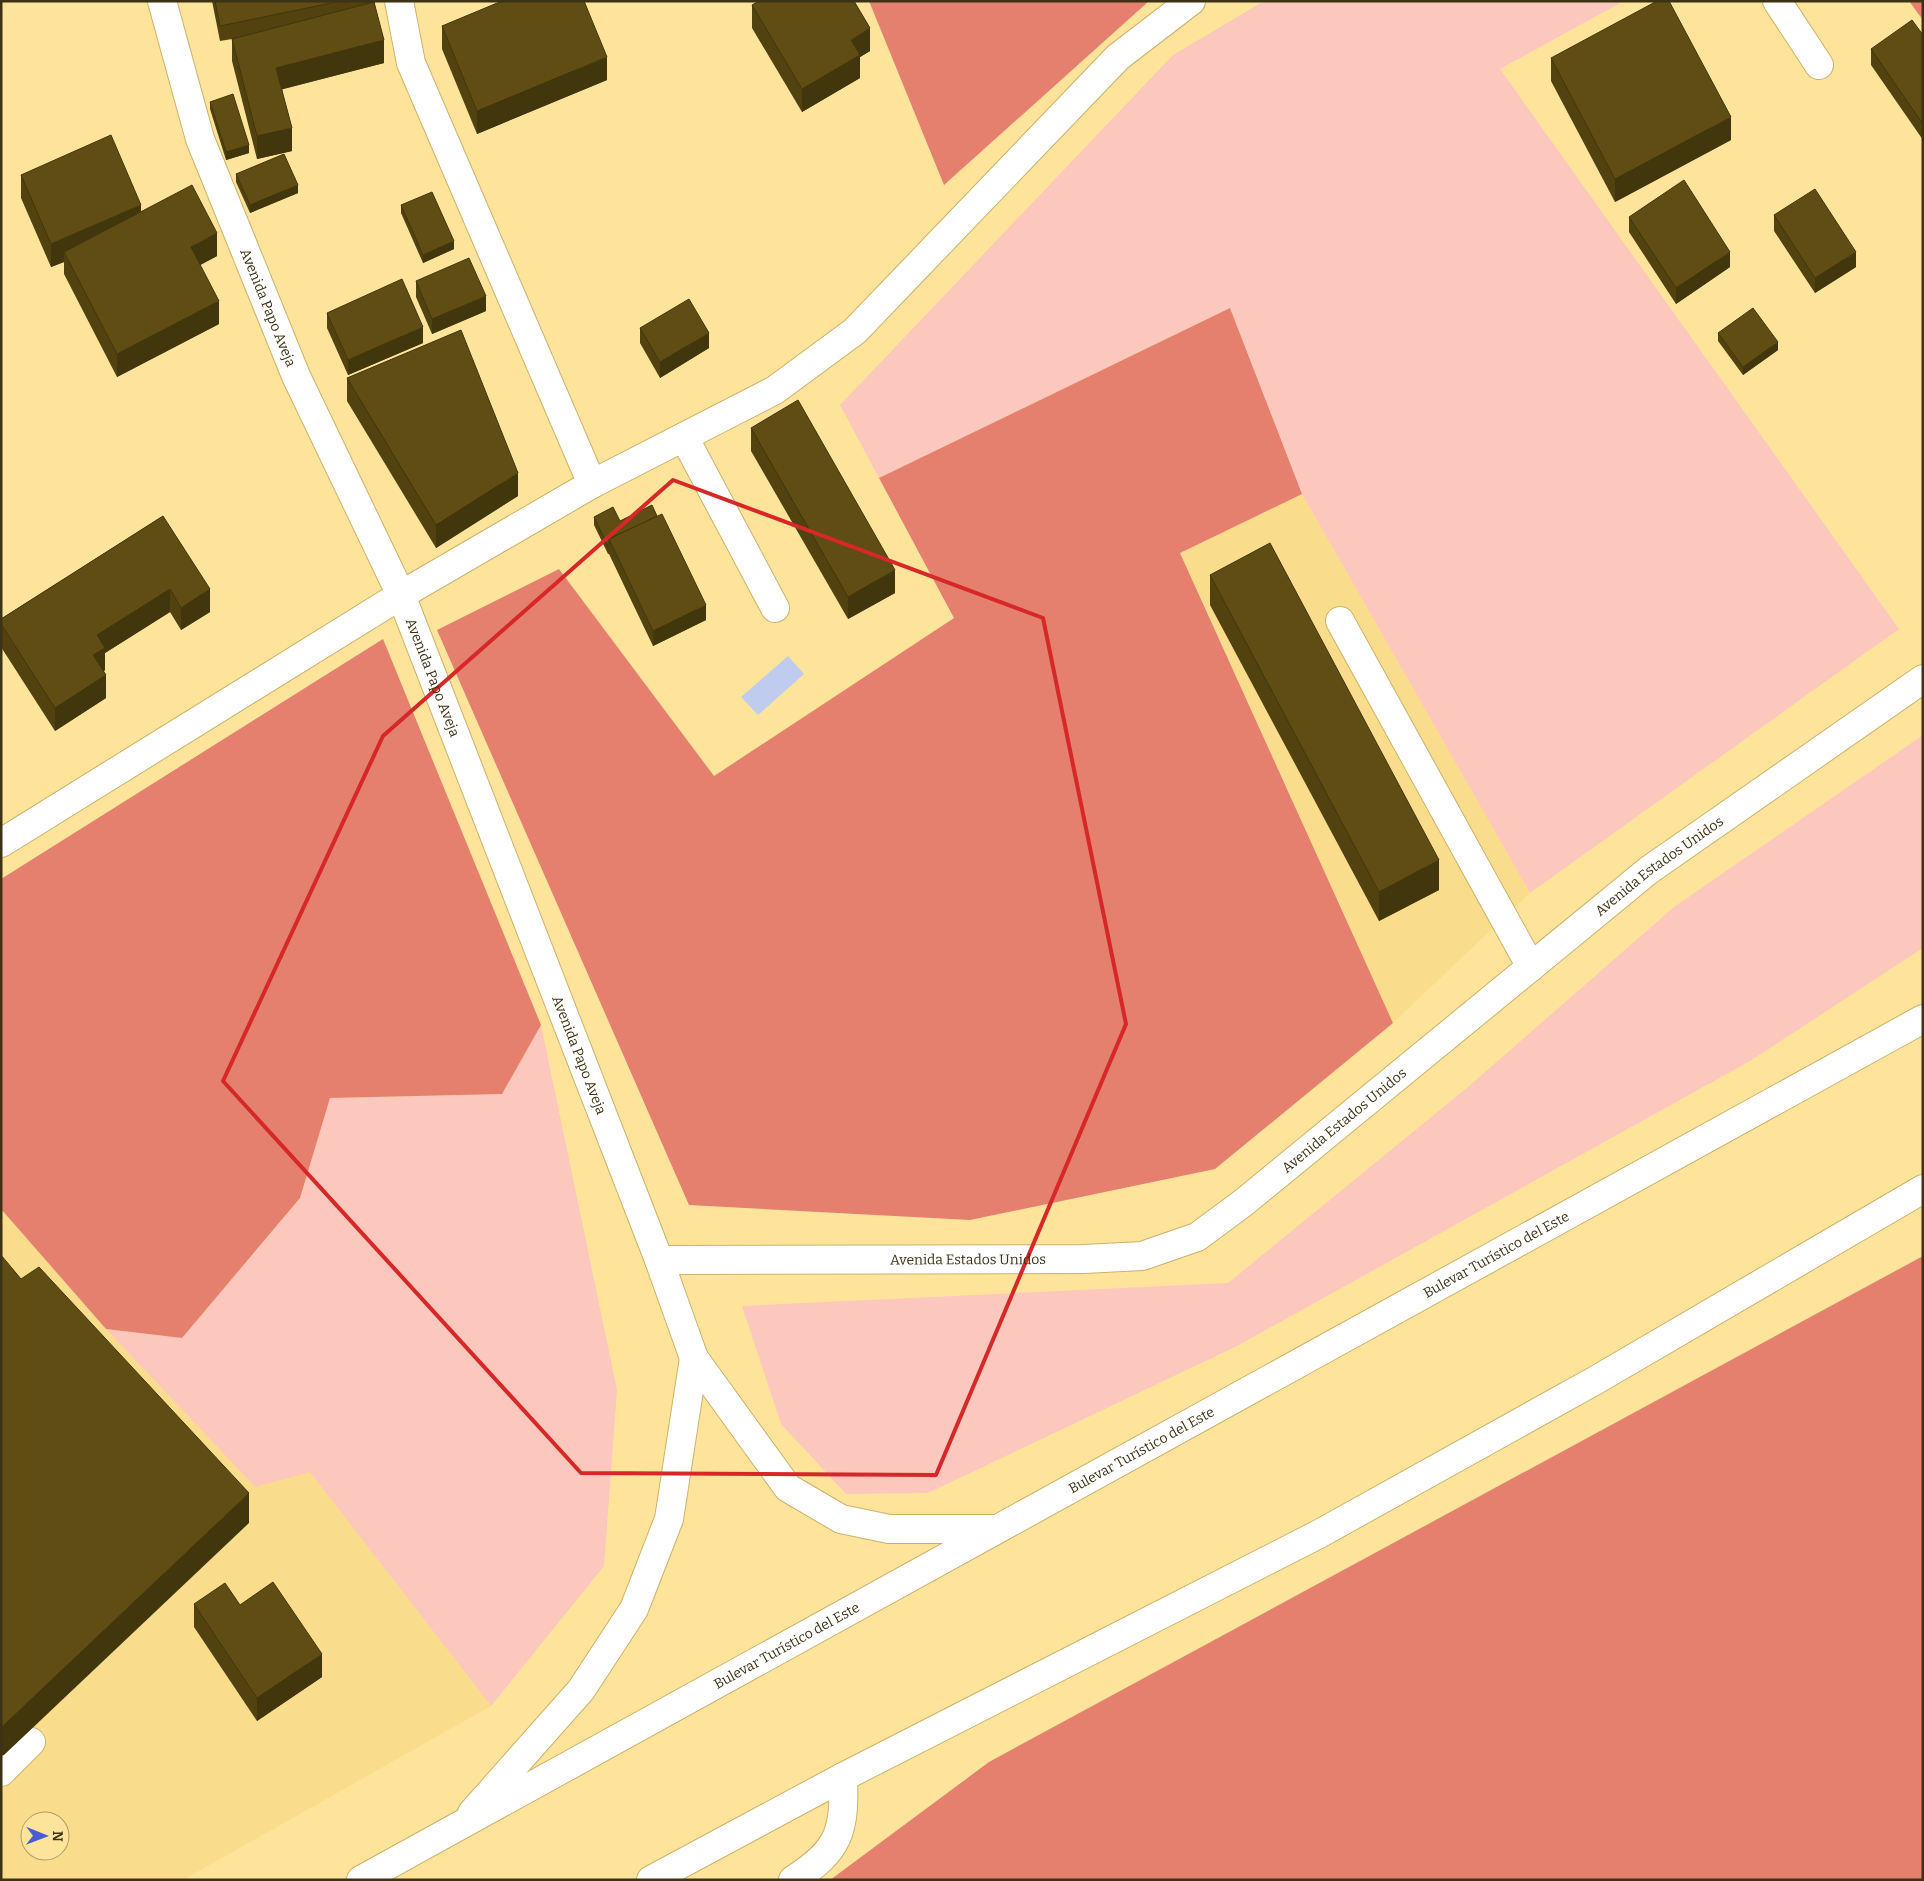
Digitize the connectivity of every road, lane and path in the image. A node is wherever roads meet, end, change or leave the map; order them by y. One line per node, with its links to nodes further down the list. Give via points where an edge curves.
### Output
1 (162, 1): 8 (main road, Avenida Papo Aveja, via 200,140 296,376)
2 (399, 1): 7 (main road, via 411,63)
3 (1191, 1): 6 (main road, via 1118,57 855,332 775,390)
4 (1777, 1): 5 (main road)
5 (1819, 65)
6 (684, 437): 7 (main road); 9 (main road)
7 (592, 484): 8 (main road)
8 (401, 595): 12 (main road); 16 (main road, Avenida Papo Aveja)
9 (775, 608)
10 (1340, 621): 13 (main road)
11 (1923, 679): 13 (main road, Avenida Estados Unidos, via 1649,870)
12 (1, 843)
13 (1532, 967): 16 (main road, Avenida Estados Unidos, via 1243,1203 1197,1237 1142,1256)
14 (1923, 1019): 18 (main road, Bulevar Turístico del Este)
15 (1923, 1189): 21 (main road, via 1596,1380 1319,1534)
16 (659, 1260): 17 (main road, Avenida Papo Aveja)
17 (694, 1358): 18 (main road, via 788,1488 841,1519 888,1529); 22 (main road, via 669,1519 634,1609 581,1690)
18 (999, 1529): 22 (main road, Bulevar Turístico del Este)
19 (31, 1742): 20 (main road)
20 (1, 1772)
21 (843, 1777): 24 (main road); 25 (main road, via 844,1812 834,1846)
22 (458, 1827): 23 (main road, Bulevar Turístico del Este)
23 (361, 1880)
24 (650, 1880)
25 (793, 1880)

